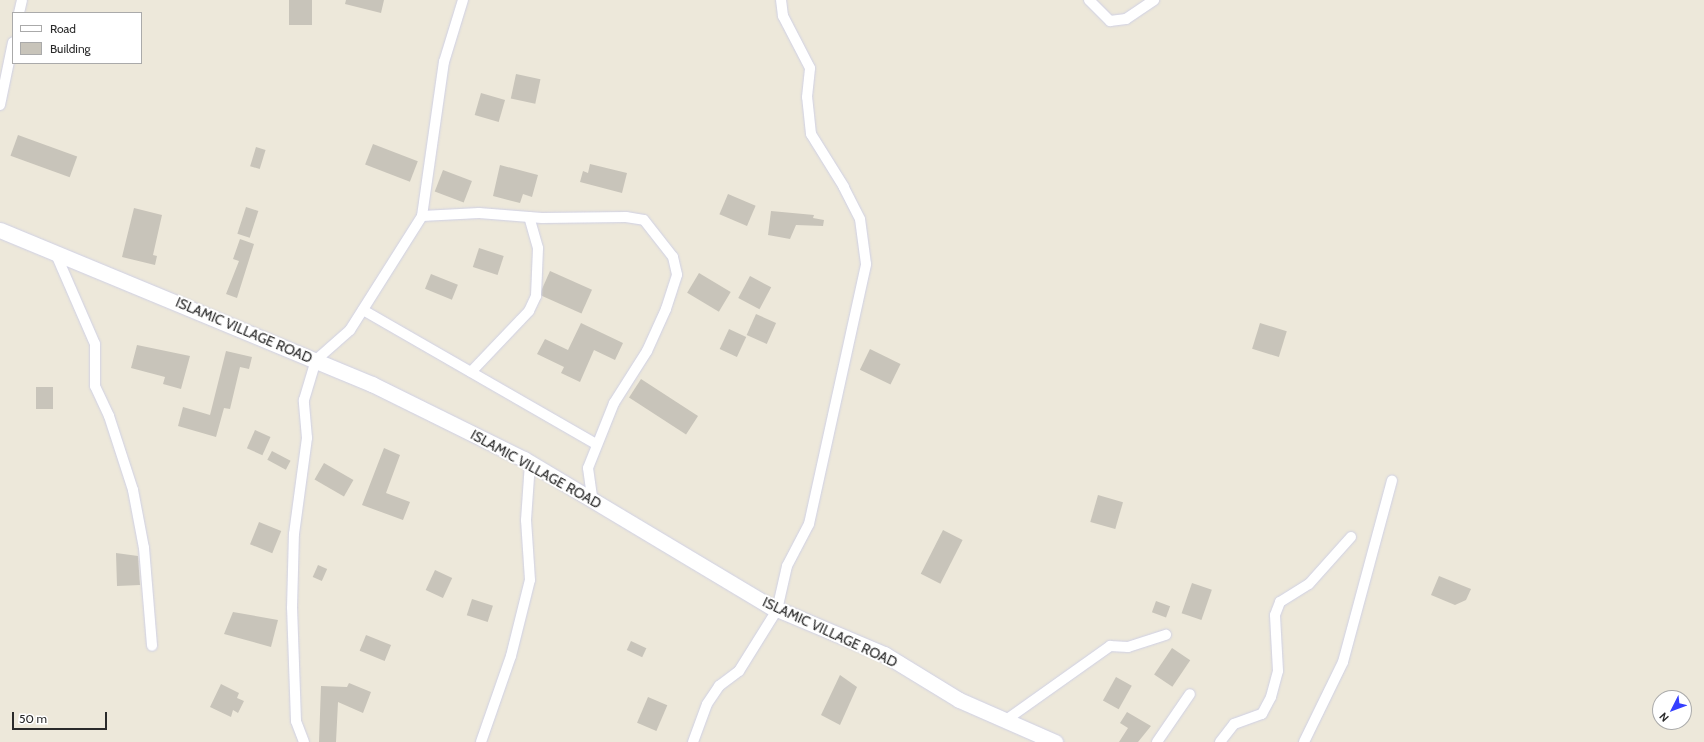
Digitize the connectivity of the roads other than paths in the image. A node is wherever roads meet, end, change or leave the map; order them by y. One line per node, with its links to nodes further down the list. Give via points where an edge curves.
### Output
1 (22, 0): 6 (street)
2 (463, 0): 9 (street, via 444,62)
3 (781, 0): 21 (street, via 783,16 810,68 807,97 811,134 844,186 860,219 866,264 809,524 787,566)
4 (1089, 0): 5 (street, via 1110,21 1126,19)
5 (1154, 0)
6 (19, 12)
7 (12, 47): 8 (street)
8 (0, 105)
9 (422, 216): 10 (street, via 479,213); 13 (street)
10 (530, 217): 15 (street, via 538,248 536,296 529,311); 16 (street, via 626,217 644,220 673,257 677,276 666,308 647,351 614,402)
11 (0, 230): 12 (street, ISLAMIC VILLAGE ROAD)
12 (55, 252): 14 (street, ISLAMIC VILLAGE ROAD); 23 (street, via 95,344 95,386 109,416 133,490 144,548)
13 (363, 310): 14 (street, via 350,330); 15 (street)
14 (316, 360): 17 (street, ISLAMIC VILLAGE ROAD, via 372,384); 26 (street, via 304,400 307,438 294,534 292,600 296,721)
15 (471, 372): 16 (street)
16 (596, 444): 19 (street, via 588,468)
17 (530, 463): 19 (street, ISLAMIC VILLAGE ROAD); 27 (street, via 526,520 530,580 511,656)
18 (1392, 480): 32 (street, via 1343,662)
19 (592, 498): 21 (street, ISLAMIC VILLAGE ROAD)
20 (1351, 538): 31 (street, via 1309,584 1280,602 1275,615 1278,671 1271,697 1262,714 1234,724)
21 (777, 610): 25 (street, ISLAMIC VILLAGE ROAD, via 884,654 959,700); 28 (street, via 739,671 719,686 707,704)
22 (1166, 635): 25 (street, via 1128,647 1110,646)
23 (152, 646)
24 (1190, 694): 30 (street)
25 (1006, 720): 29 (street, ISLAMIC VILLAGE ROAD)
26 (304, 742)
27 (481, 742)
28 (693, 742)
29 (1055, 742)
30 (1157, 742)
31 (1220, 742)
32 (1304, 742)

